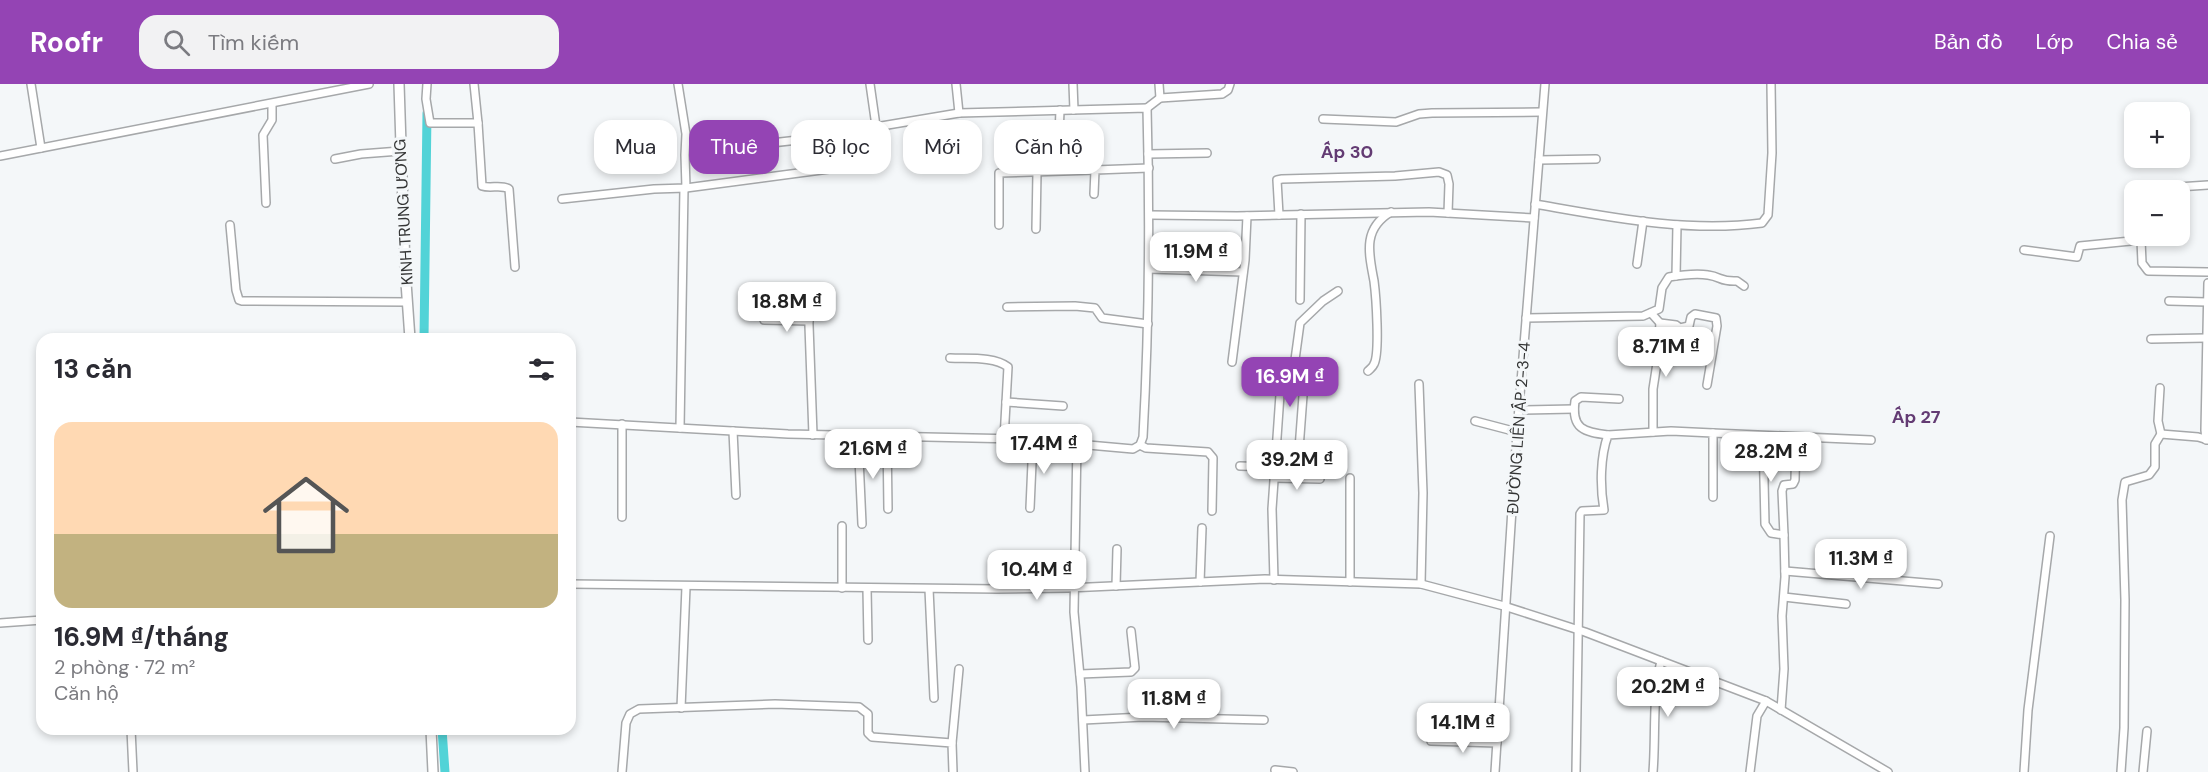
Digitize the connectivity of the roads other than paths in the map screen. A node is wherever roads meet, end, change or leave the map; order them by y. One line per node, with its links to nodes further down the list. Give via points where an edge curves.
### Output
1 (32, 84): 26 (street)
2 (369, 84): 15 (street)
3 (399, 84): 27 (street, KINH TRUNG ƯƠNG)
4 (427, 84): 24 (street, via 430,123)
5 (474, 84): 24 (street)
6 (678, 84): 42 (street, via 686,134)
7 (870, 84): 22 (street)
8 (956, 84): 20 (street)
9 (1073, 84): 18 (street)
10 (1159, 84): 14 (street)
11 (1230, 84): 14 (street, via 1222,94)
12 (1545, 84): 19 (street, ĐƯỜNG LIÊN ẤP 2-3-4)
13 (1771, 84): 57 (street, via 1768,215 1762,223 1737,226)
14 (1160, 98): 16 (street)
15 (272, 104): 26 (street); 45 (street, via 272,120 263,135)
16 (1147, 108): 18 (street); 29 (street)
17 (1060, 110): 18 (street); 20 (street); 23 (street)
18 (1074, 110)
19 (1542, 112): 21 (street, via 1432,113 1396,122); 33 (street, ĐƯỜNG LIÊN ẤP 2-3-4)
20 (959, 113): 25 (street)
21 (1323, 119)
22 (875, 120)
23 (1060, 120)
24 (478, 123): 63 (street, via 482,186 509,189)
25 (891, 124)
26 (41, 148): 30 (street)
27 (400, 151): 31 (street); 74 (street, KINH TRUNG ƯƠNG)
28 (1207, 153): 29 (street)
29 (1148, 154): 34 (street)
30 (0, 156)
31 (336, 159)
32 (1596, 159): 33 (street)
33 (1539, 160): 46 (street, ĐƯỜNG LIÊN ẤP 2-3-4)
34 (1149, 168): 35 (street); 49 (street)
35 (1104, 170)
36 (791, 174): 42 (street)
37 (999, 174): 56 (street)
38 (1036, 174): 58 (street)
39 (1095, 174): 43 (street)
40 (2208, 185): 41 (street)
41 (2190, 186)
42 (685, 188): 44 (street); 103 (street)
43 (1094, 194)
44 (562, 199)
45 (267, 203)
46 (1535, 204): 53 (street, ĐƯỜNG LIÊN ẤP 2-3-4); 54 (street)
47 (1392, 212): 48 (street); 51 (street); 91 (street, via 1375,225 1370,242 1377,351)
48 (1448, 213): 50 (street, via 1447,175 1438,172 1277,180); 53 (street)
49 (1150, 214): 52 (street); 64 (street)
50 (1279, 214): 51 (street); 52 (street)
51 (1301, 214): 72 (street)
52 (1247, 216): 65 (street)
53 (1534, 218): 78 (street, ĐƯỜNG LIÊN ẤP 2-3-4)
54 (1642, 221): 57 (street); 62 (street)
55 (230, 225): 74 (street, via 239,300)
56 (999, 225)
57 (1677, 225): 67 (street)
58 (1036, 229)
59 (2124, 240): 61 (street, via 2080,246 2077,257)
60 (2141, 246): 66 (street, via 2142,263 2148,271)
61 (2024, 250)
62 (1637, 264)
63 (515, 267)
64 (1149, 269): 65 (street); 82 (street)
65 (1244, 272): 87 (street)
66 (2208, 272)
67 (1676, 276): 69 (street, via 1708,275); 77 (street, via 1669,277 1662,288 1659,309)
68 (2208, 283): 75 (street)
69 (1744, 286)
70 (1338, 291): 89 (street, via 1300,322)
71 (808, 298): 80 (street)
72 (1300, 300)
73 (2169, 301): 75 (street)
74 (407, 302): 83 (street, KINH TRUNG ƯƠNG)
75 (2207, 302): 84 (street)
76 (1007, 307): 82 (street, via 1095,308 1102,318)
77 (1651, 313): 78 (street); 81 (street)
78 (1526, 318): 99 (street, ĐƯỜNG LIÊN ẤP 2-3-4)
79 (765, 320): 80 (street)
80 (809, 321): 109 (street)
81 (1660, 323): 93 (street, via 1683,328 1689,326 1695,314 1716,318); 106 (street)
82 (1148, 324): 120 (street)
83 (410, 333)
84 (2206, 338): 85 (street); 118 (street)
85 (2151, 339)
86 (950, 358): 96 (street, via 987,360 1008,367)
87 (1232, 362)
88 (1282, 366): 123 (street)
89 (1294, 367)
90 (1305, 369): 121 (street)
91 (1368, 371)
92 (1419, 384): 144 (street)
93 (1707, 385)
94 (2160, 388): 108 (street)
95 (1619, 399): 98 (street, via 1579,398)
96 (1006, 402): 97 (street); 115 (street)
97 (1063, 406)
98 (1574, 409): 99 (street); 110 (street, via 1580,428)
99 (1519, 410): 105 (street, ĐƯỜNG LIÊN ẤP 2-3-4)
100 (576, 422): 102 (street)
101 (1475, 422): 105 (street)
102 (622, 424): 103 (street); 132 (street)
103 (680, 428): 104 (street)
104 (733, 431): 109 (street); 127 (street)
105 (1517, 432): 154 (street, ĐƯỜNG LIÊN ẤP 2-3-4)
106 (1653, 432): 107 (street); 110 (street)
107 (1713, 433): 112 (street); 128 (street)
108 (2161, 434): 118 (street); 188 (street, via 2155,444 2155,467 2149,476 2125,482 2122,500 2125,612)
109 (813, 435): 111 (street)
110 (1608, 435): 157 (street, via 1603,448 1604,510 1580,514)
111 (858, 436): 113 (street); 133 (street)
112 (1763, 436): 114 (street); 136 (street, via 1765,524 1771,533)
113 (887, 437): 115 (street); 130 (street)
114 (1796, 437): 117 (street); 136 (street, via 1796,480 1782,490)
115 (1004, 439): 116 (street)
116 (1033, 440): 119 (street); 129 (street)
117 (1871, 440)
118 (2207, 440)
119 (1077, 443): 120 (street, via 1133,449); 149 (street)
120 (1140, 445): 131 (street, via 1208,452 1214,458)
121 (1299, 449)
122 (1240, 466): 123 (street)
123 (1274, 467): 124 (street)
124 (1274, 478): 126 (street); 140 (street)
125 (1350, 478): 142 (street)
126 (1320, 479)
127 (736, 495)
128 (1713, 497)
129 (1030, 508)
130 (888, 509)
131 (1212, 511)
132 (621, 517)
133 (862, 524)
134 (842, 526): 148 (street)
135 (1202, 528): 141 (street)
136 (1784, 535): 139 (street)
137 (2050, 536): 187 (street)
138 (1117, 549): 147 (street)
139 (1785, 570): 145 (street); 152 (street)
140 (1274, 580): 141 (street); 142 (street)
141 (1200, 582): 147 (street)
142 (1350, 582): 144 (street)
143 (576, 584): 146 (street)
144 (1421, 584): 154 (street)
145 (1938, 584)
146 (686, 586): 148 (street); 165 (street)
147 (1116, 586): 149 (street)
148 (842, 588): 150 (street)
149 (1075, 588): 151 (street); 162 (street)
150 (867, 589): 151 (street); 159 (street)
151 (929, 589): 163 (street)
152 (1784, 597): 153 (street); 166 (street)
153 (1846, 604)
154 (1504, 606): 157 (street); 174 (street, ĐƯỜNG LIÊN ẤP 2-3-4)
155 (36, 620): 156 (street)
156 (0, 623)
157 (1578, 630): 160 (street); 183 (street)
158 (1131, 632): 162 (street, via 1135,668 1131,672)
159 (868, 640)
160 (1661, 661): 164 (street); 184 (street, via 1656,682)
161 (958, 669): 173 (street)
162 (1080, 674): 167 (street)
163 (934, 698)
164 (1766, 701): 166 (street); 185 (street, via 1757,716)
165 (681, 708): 173 (street, via 775,704 860,707 868,714 868,734 872,737); 178 (street, via 639,709 630,714)
166 (1781, 710): 186 (street)
167 (1083, 720): 168 (street); 180 (street)
168 (1264, 720)
169 (2147, 731): 189 (street)
170 (131, 735): 176 (street)
171 (431, 735): 177 (street)
172 (1431, 741): 174 (street)
173 (952, 743): 179 (street)
174 (1497, 743): 182 (street, ĐƯỜNG LIÊN ẤP 2-3-4)
175 (1275, 770): 181 (street)
176 (133, 772)
177 (434, 772)
178 (622, 772)
179 (953, 772)
180 (1085, 772)
181 (1293, 772)
182 (1495, 772)
183 (1576, 772)
184 (1653, 772)
185 (1750, 772)
186 (1888, 772)
187 (2024, 772)
188 (2121, 772)
189 (2143, 772)

